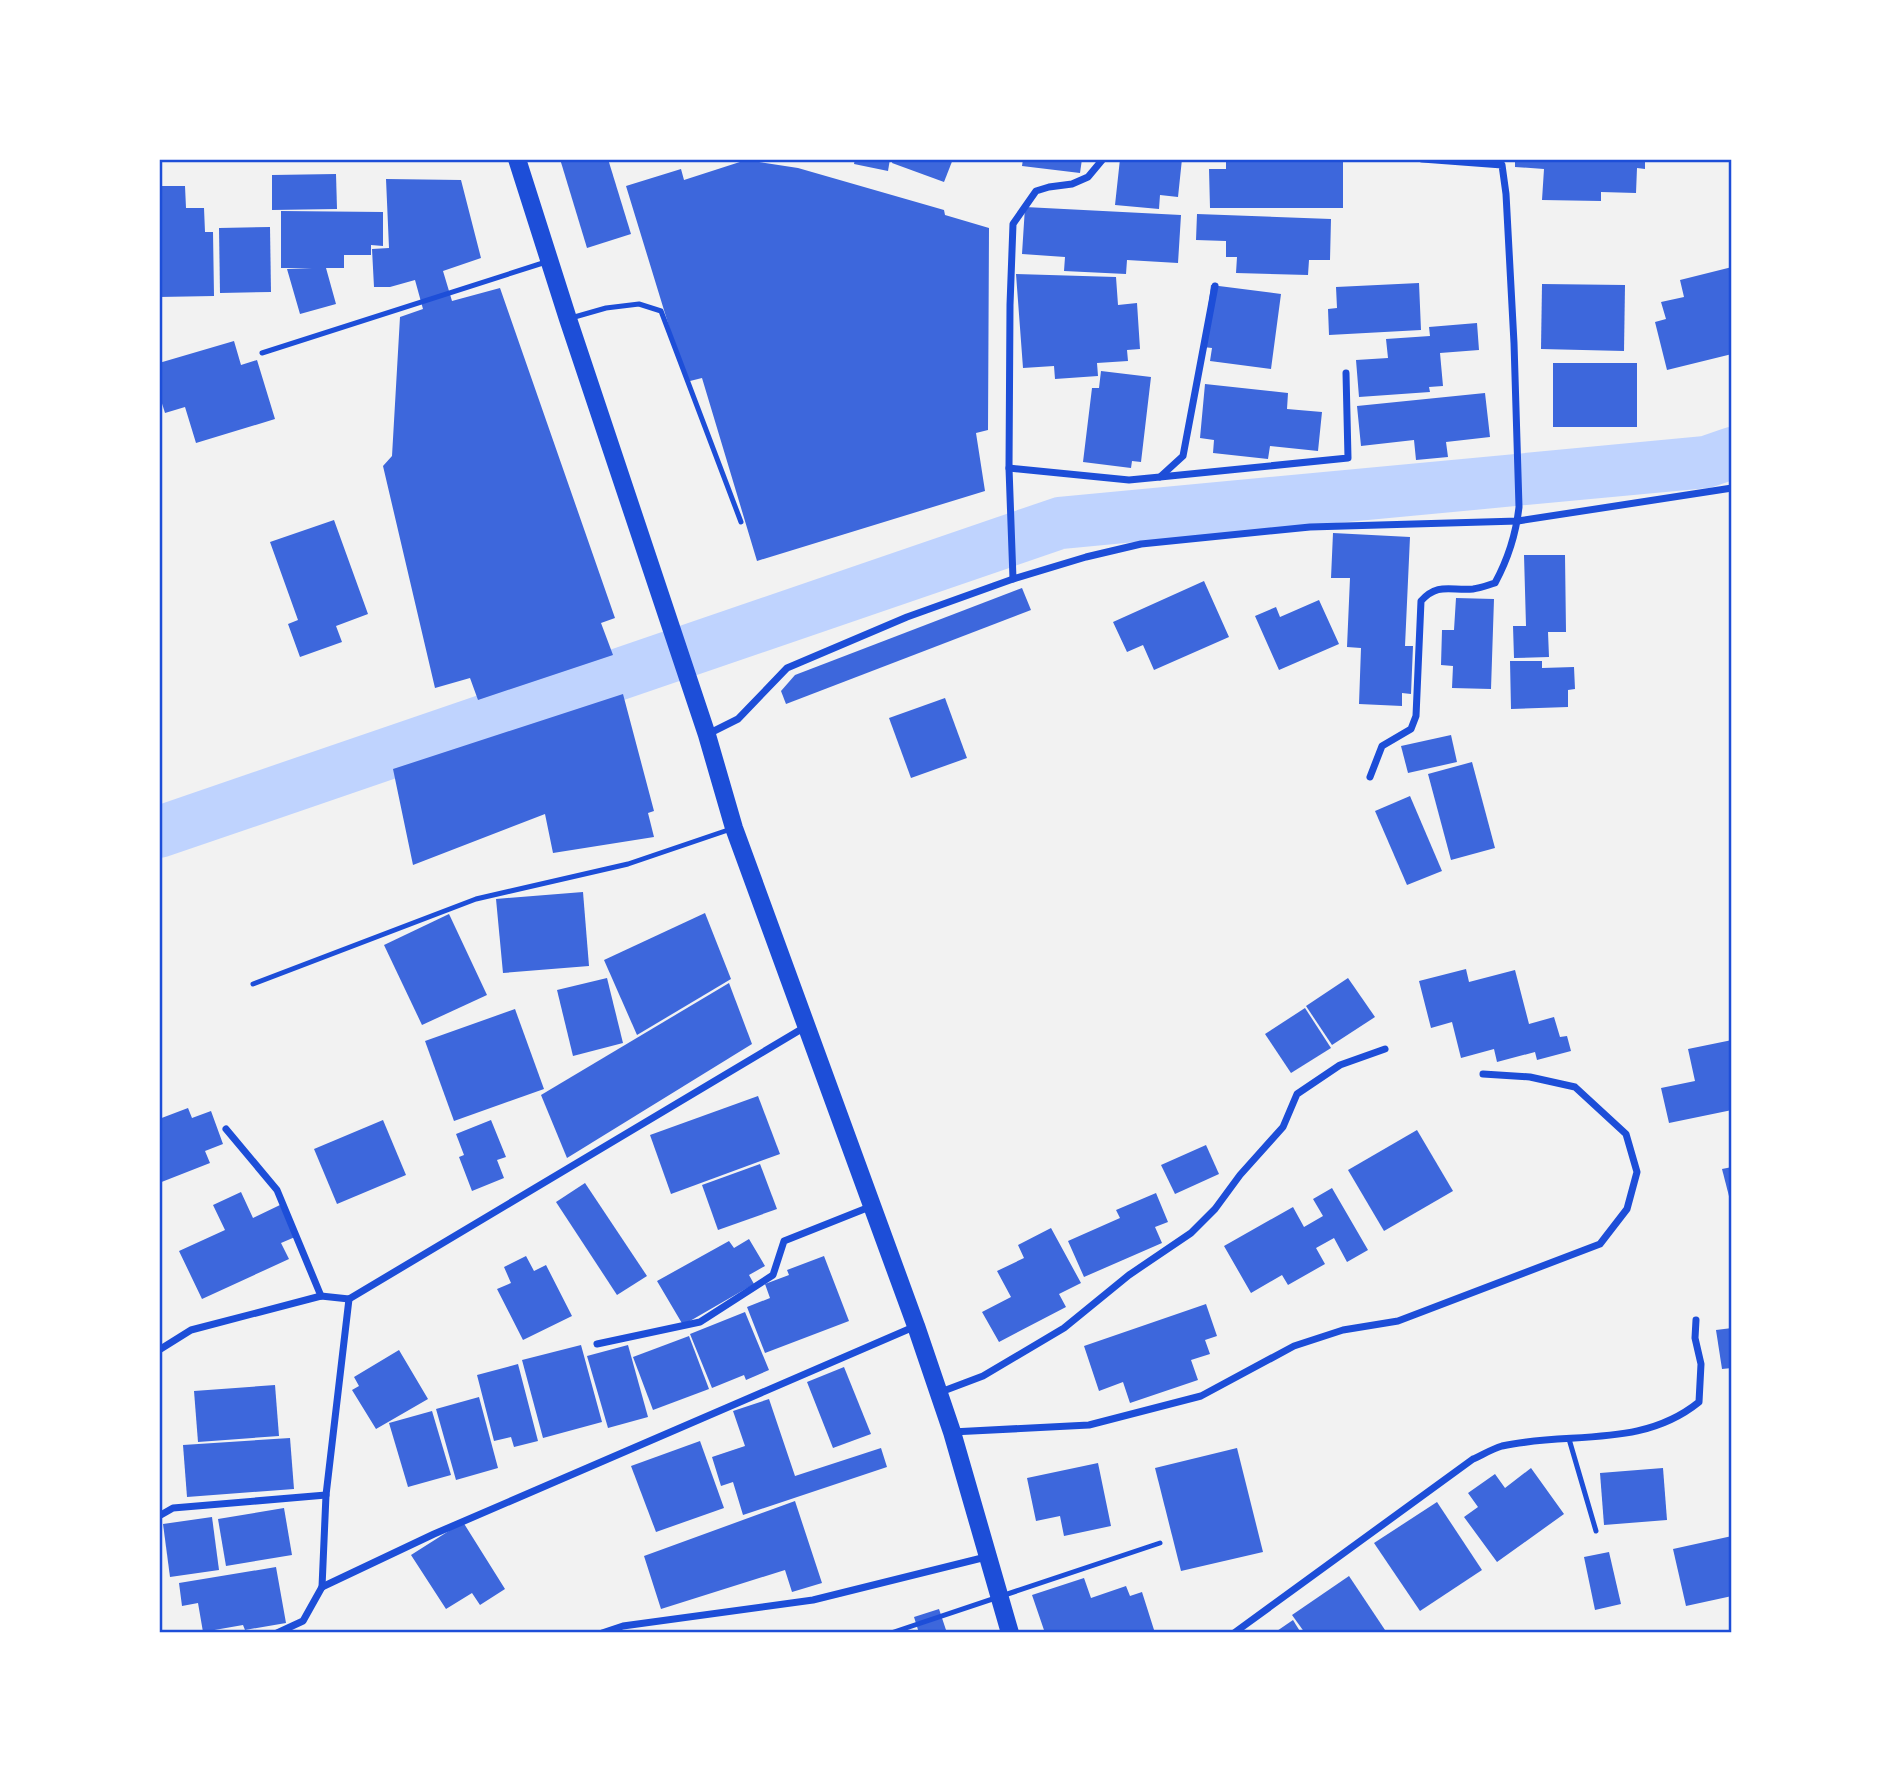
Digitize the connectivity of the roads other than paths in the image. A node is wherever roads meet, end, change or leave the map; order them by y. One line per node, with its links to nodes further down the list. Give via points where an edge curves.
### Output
1 (517, 159): 5 (main road)
2 (1103, 159): 10 (street, via 1088,177 1036,191 1013,224)
3 (1422, 159): 4 (street)
4 (1503, 162): 14 (street)
5 (549, 261): 7 (main road); 8 (lane)
6 (1215, 286): 11 (street, via 1183,456)
7 (568, 319): 13 (lane, via 639,304 661,311); 16 (main road)
8 (262, 353)
9 (1346, 373): 11 (street, via 1349,458)
10 (1009, 468): 11 (street, via 1129,480); 15 (street)
11 (1160, 477)
12 (1732, 488): 14 (street)
13 (741, 522)
14 (1518, 522): 15 (street, via 1310,527 1141,544); 17 (street, via 1495,583 1475,589 1430,591 1421,601 1416,716 1411,729 1382,746)
15 (1013, 579): 16 (street, via 786,668 738,719)
16 (707, 735): 18 (main road)
17 (1370, 777)
18 (734, 828): 19 (lane, via 628,864 476,900); 20 (main road)
19 (253, 985)
20 (805, 1027): 24 (main road); 26 (street)
21 (1385, 1049): 31 (street, via 1340,1065 1297,1094 1283,1127 1191,1233 1129,1275 1064,1328 983,1376)
22 (1482, 1074): 32 (street, via 1530,1077 1575,1087 1626,1134 1637,1172 1627,1209 1600,1244 1398,1321 1343,1330 1294,1346 1201,1396 1089,1425)
23 (226, 1129): 25 (street, via 277,1190)
24 (872, 1205): 28 (main road); 29 (street, via 784,1241 773,1275 700,1322)
25 (321, 1296): 26 (street); 30 (street, via 191,1330)
26 (349, 1298): 34 (street)
27 (1696, 1320): 33 (street, via 1699,1402 1654,1429)
28 (916, 1326): 31 (main road); 39 (street, via 433,1534)
29 (597, 1344)
30 (159, 1350)
31 (938, 1393): 32 (main road)
32 (951, 1432): 38 (main road)
33 (1569, 1439): 36 (lane); 45 (street, via 1501,1446 1472,1459)
34 (326, 1495): 35 (street, via 173,1508); 39 (street)
35 (159, 1516)
36 (1596, 1531)
37 (1160, 1543): 40 (lane)
38 (987, 1556): 40 (main road); 42 (street, via 813,1600 623,1626)
39 (322, 1587): 41 (street, via 303,1621)
40 (999, 1595): 43 (lane); 44 (main road)
41 (277, 1633)
42 (602, 1633)
43 (891, 1633)
44 (1010, 1633)
45 (1234, 1633)

